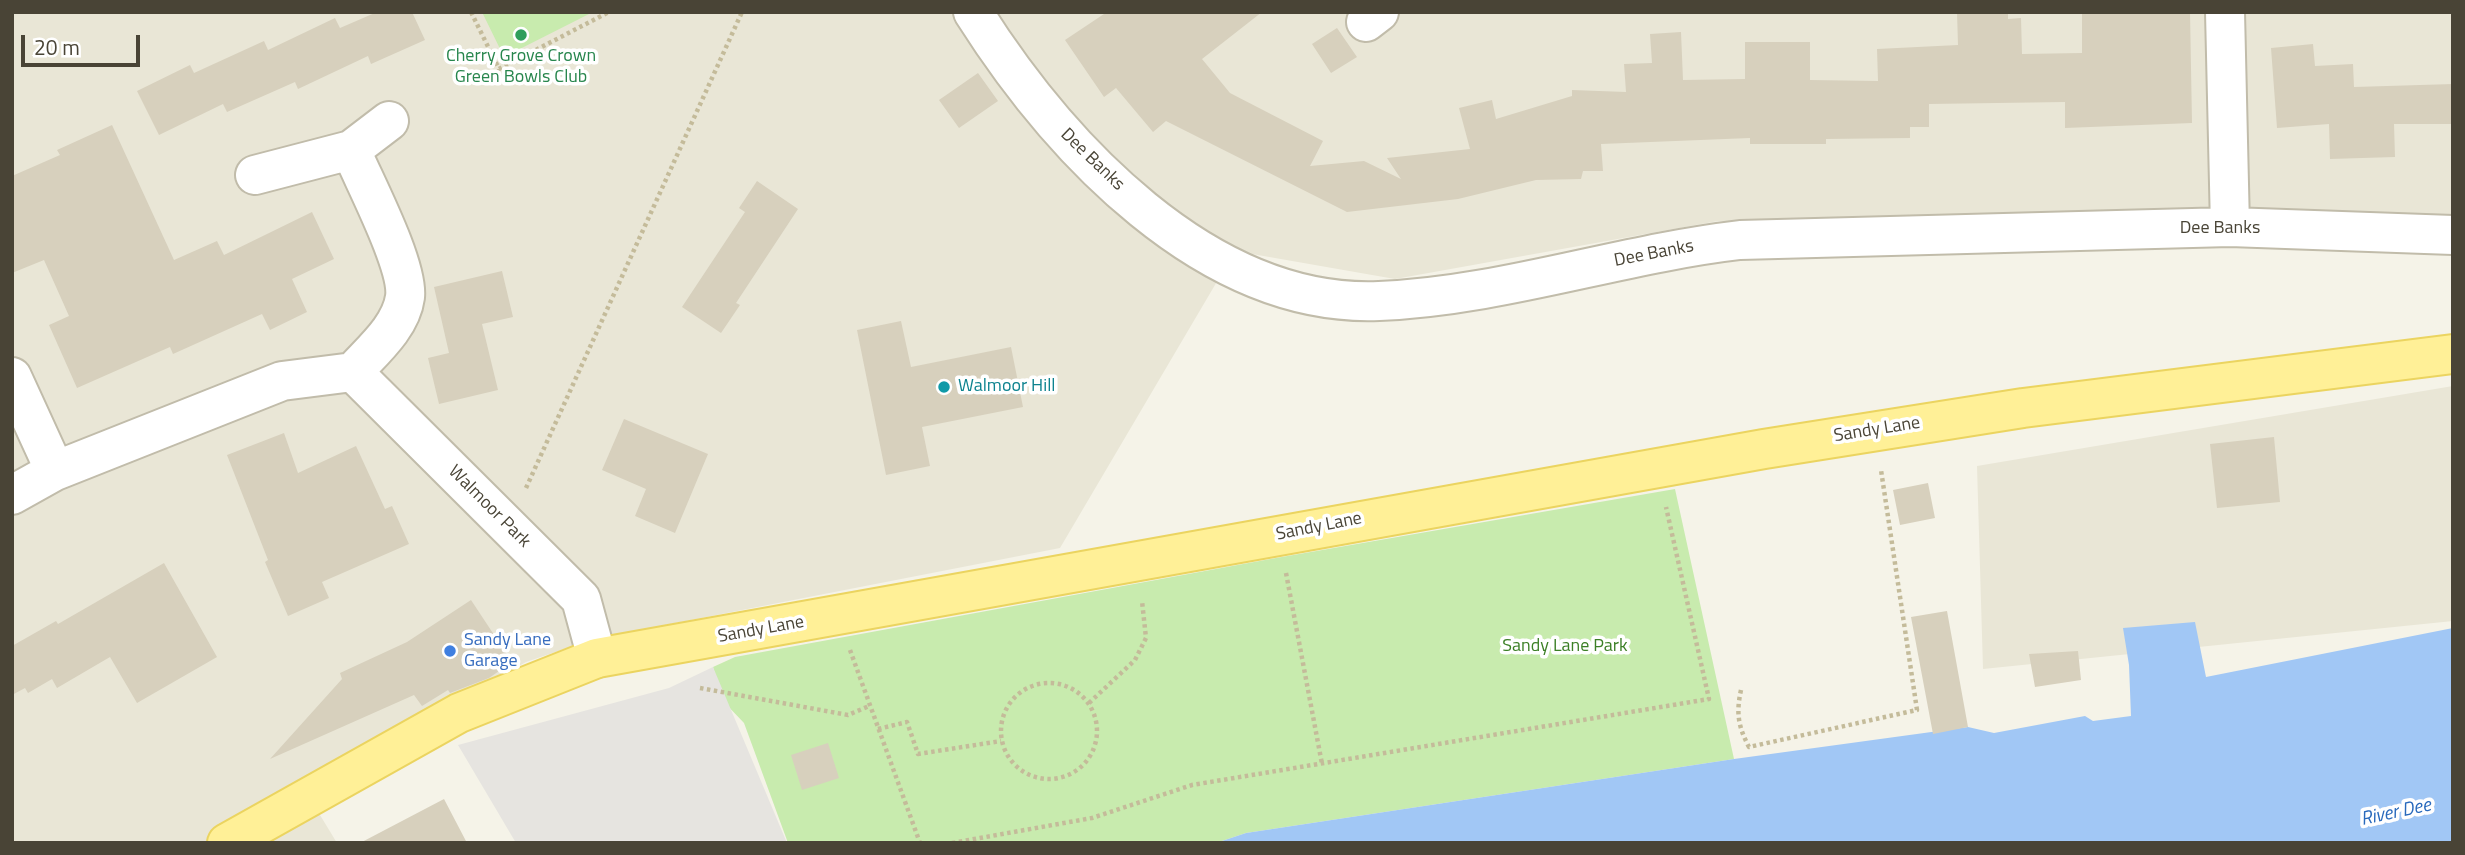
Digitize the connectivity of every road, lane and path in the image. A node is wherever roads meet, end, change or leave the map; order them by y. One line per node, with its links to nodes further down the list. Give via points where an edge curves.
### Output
1 (471, 12): 2 (path, via 499,69)
2 (609, 12)
3 (742, 12): 18 (path)
4 (973, 12): 9 (street, Dee Banks, via 1025,87 1077,149 1142,208 1210,258 1262,281 1320,297 1377,301 1446,295 1740,240)
5 (2225, 12): 9 (street)
6 (389, 121): 7 (street)
7 (351, 150): 8 (street); 12 (street, via 400,266 405,296 392,328)
8 (255, 176)
9 (2230, 228): 10 (street, Dee Banks)
10 (2453, 235)
11 (2453, 354): 14 (main road, Sandy Lane)
12 (353, 372): 16 (street, via 282,380); 18 (street, Walmoor Park)
13 (12, 377): 16 (street)
14 (1875, 431): 15 (main road, Sandy Lane); 24 (path, via 1917,710 1749,747 1736,712)
15 (1657, 467): 19 (main road, Sandy Lane); 29 (path, via 1709,699)
16 (55, 471): 17 (street)
17 (12, 495)
18 (508, 527): 22 (street, Walmoor Park, via 581,599)
19 (1279, 535): 20 (main road, Sandy Lane); 29 (path)
20 (1134, 562): 21 (main road, Sandy Lane); 25 (path, via 1146,638 1135,660)
21 (839, 617): 22 (main road, Sandy Lane); 26 (path)
22 (597, 658): 30 (main road, Sandy Lane, via 459,713)
23 (700, 688): 26 (path, via 848,715)
24 (1741, 690)
25 (1089, 703): 28 (path, via 1067,686 1034,685 1009,706 1002,722); 28 (path, via 1097,724 1097,741 1091,757 1065,777 1048,780 1032,776 1018,768)
26 (869, 706): 27 (path)
27 (878, 729): 28 (path, via 907,722 918,754); 31 (path)
28 (1002, 741)
29 (1322, 764): 32 (path, via 1192,785 1092,818)
30 (227, 843)
31 (920, 843)
32 (952, 843)

